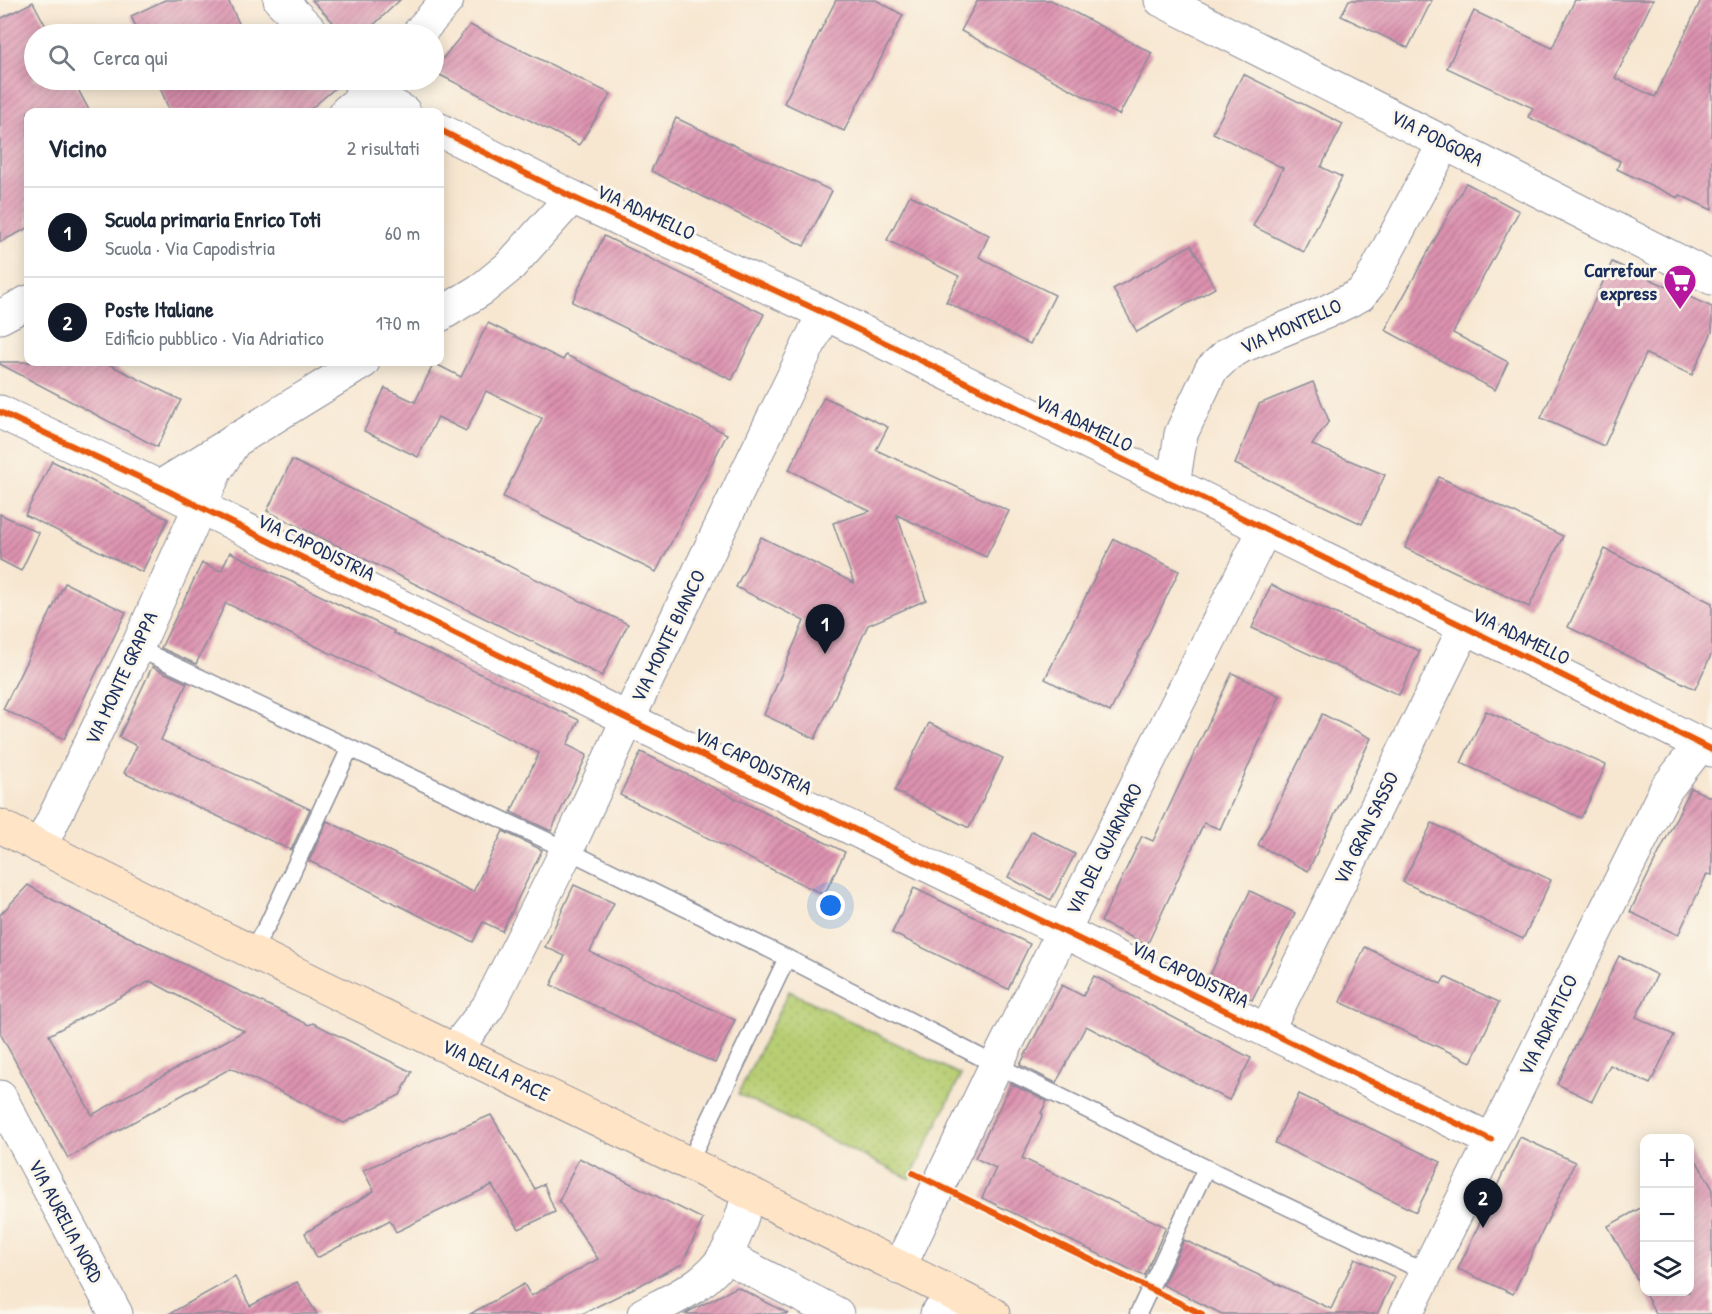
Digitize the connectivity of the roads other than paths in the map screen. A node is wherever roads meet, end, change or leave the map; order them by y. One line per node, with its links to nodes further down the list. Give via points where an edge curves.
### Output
1 (280, 0): 4 (street)
2 (447, 0): 5 (street)
3 (1161, 0): 9 (street, VIA PODGORA)
4 (304, 24)
5 (427, 24)
6 (364, 91): 7 (street)
7 (396, 108)
8 (444, 132): 10 (street, VIA ADAMELLO)
9 (1445, 142): 11 (street, VIA PODGORA); 19 (street, VIA MONTELLO, via 1360,295 1242,346 1211,370 1181,434)
10 (572, 197): 13 (street, via 509,267); 14 (street, VIA ADAMELLO)
11 (1712, 278)
12 (24, 304): 15 (street)
13 (444, 313)
14 (824, 313): 19 (street, VIA ADAMELLO); 25 (street, VIA MONTE BIANCO)
15 (0, 317)
16 (356, 366): 18 (street)
17 (0, 412): 20 (street, VIA CAPODISTRIA)
18 (236, 440): 20 (street); 21 (street, VIA MONTE GRAPPA)
19 (1173, 484): 22 (street, VIA ADAMELLO)
20 (160, 487): 21 (street, VIA CAPODISTRIA)
21 (198, 508): 24 (street, VIA MONTE GRAPPA); 25 (street, VIA CAPODISTRIA)
22 (1265, 529): 23 (street, VIA ADAMELLO); 31 (street, VIA DEL QUARNARO)
23 (1465, 627): 26 (street, VIA ADAMELLO); 34 (street, VIA GRAN SASSO)
24 (136, 648): 27 (lane); 29 (street, VIA MONTE GRAPPA)
25 (628, 719): 30 (street, VIA MONTE BIANCO); 31 (street, VIA CAPODISTRIA)
26 (1707, 747): 38 (street, VIA ADRIATICO, via 1666,789)
27 (349, 750): 30 (lane); 32 (lane, via 268,924)
28 (0, 826): 29 (main road, VIA DELLA PACE)
29 (40, 846): 32 (main road, VIA DELLA PACE)
30 (567, 850): 33 (lane); 35 (street, VIA MONTE BIANCO, via 488,1007)
31 (1063, 931): 34 (street, VIA CAPODISTRIA); 36 (street, VIA DEL QUARNARO)
32 (251, 951): 35 (main road, VIA DELLA PACE)
33 (788, 958): 36 (lane); 39 (lane)
34 (1267, 1030): 38 (street, VIA CAPODISTRIA)
35 (455, 1050): 39 (main road, VIA DELLA PACE)
36 (996, 1065): 40 (lane); 43 (street, VIA DEL QUARNARO)
37 (0, 1097): 46 (street, VIA AURELIA NORD)
38 (1491, 1140): 44 (street, VIA ADRIATICO)
39 (689, 1163): 41 (main road, VIA DELLA PACE)
40 (1206, 1168): 44 (lane); 50 (lane)
41 (749, 1193): 42 (street); 43 (main road, VIA DELLA PACE)
42 (725, 1256): 47 (street, via 703,1280); 48 (street)
43 (900, 1268): 45 (main road, VIA DELLA PACE)
44 (1427, 1273): 51 (street, VIA ADRIATICO)
45 (950, 1306): 49 (main road, VIA DELLA PACE)
46 (116, 1314)
47 (644, 1314)
48 (837, 1314)
49 (993, 1314)
50 (1137, 1314)
51 (1406, 1314)

